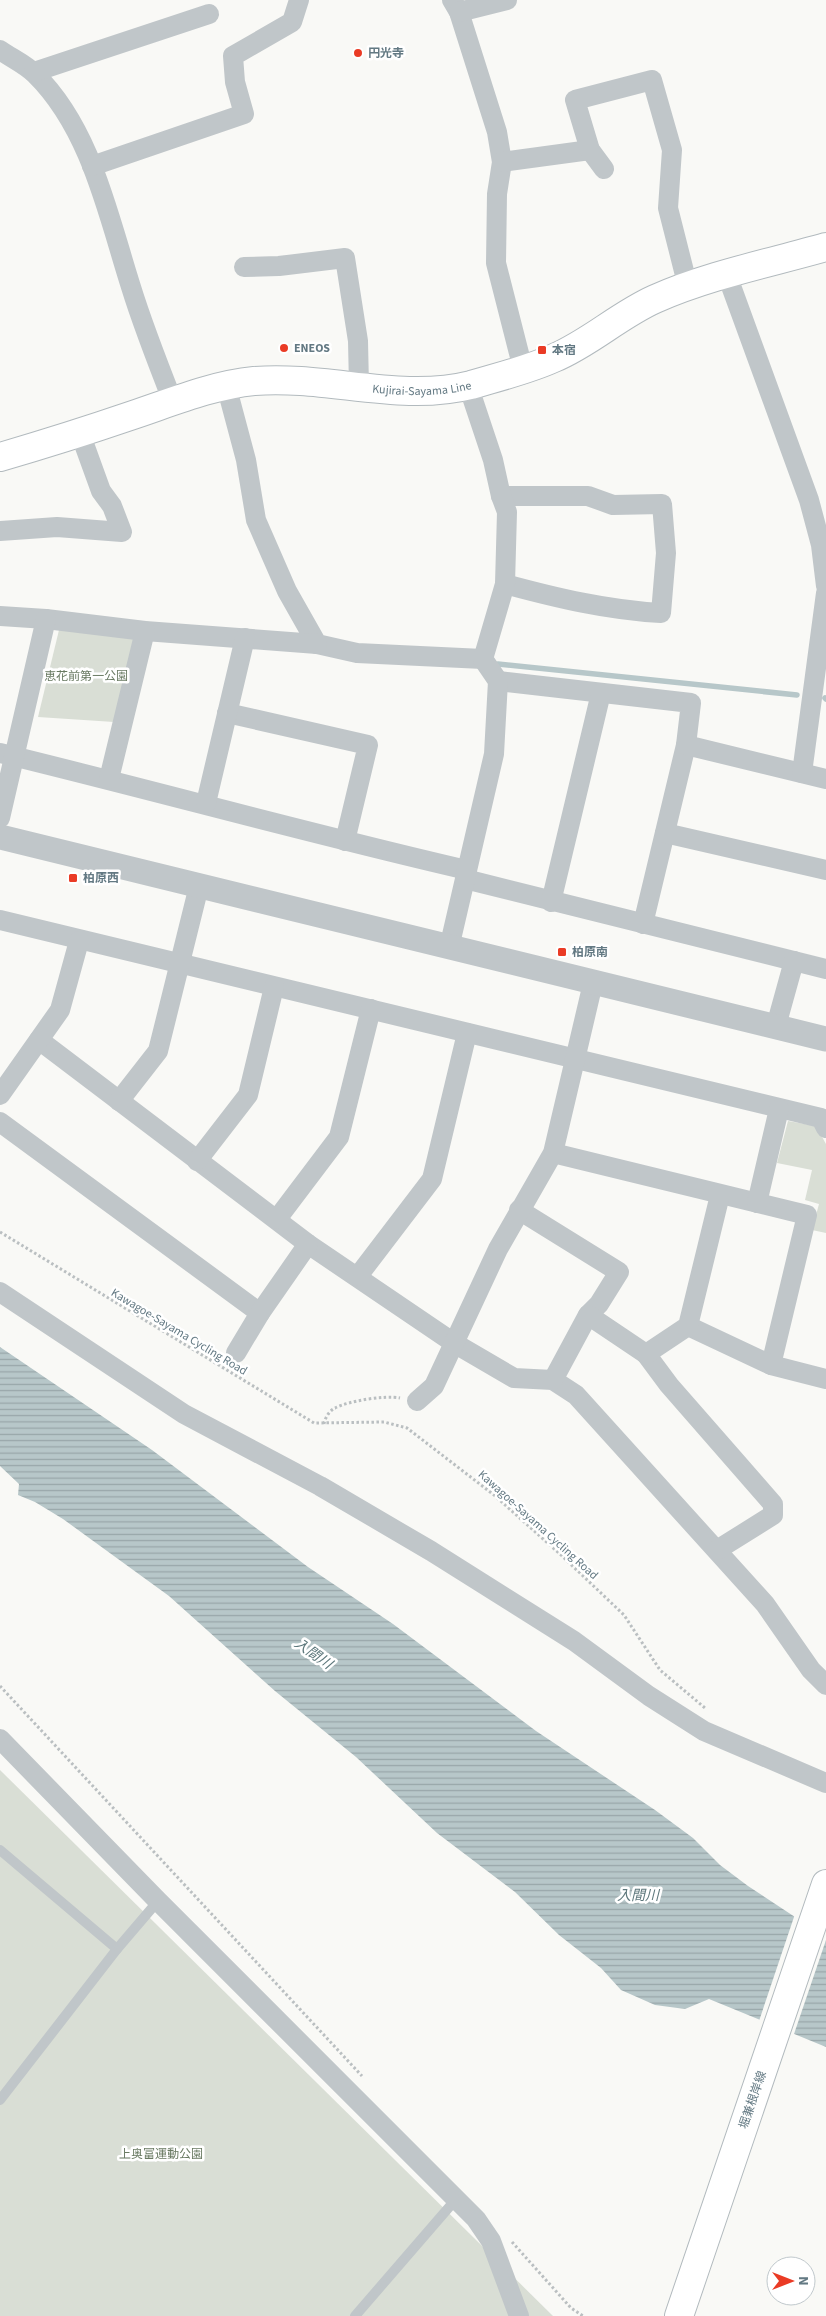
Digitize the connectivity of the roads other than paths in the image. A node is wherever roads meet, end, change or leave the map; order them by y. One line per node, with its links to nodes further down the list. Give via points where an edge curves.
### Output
1 (299, 0): 9 (street, via 292,22 233,56 235,82 244,114)
2 (507, 0): 3 (street)
3 (455, 6): 8 (street, via 497,132)
4 (210, 14): 6 (street)
5 (0, 50): 6 (street)
6 (34, 72): 9 (street, via 73,125)
7 (590, 150): 8 (street); 10 (street); 14 (street, via 575,100 652,80 672,150 668,208)
8 (502, 162): 15 (street, via 497,194 496,263)
9 (92, 166): 19 (street, via 141,320)
10 (604, 169)
11 (826, 247): 13 (main road, Kujirai-Sayama Line)
12 (244, 267): 18 (street, via 345,258 358,341)
13 (727, 275): 14 (main road, Kujirai-Sayama Line); 25 (street, via 809,500 821,545)
14 (688, 287): 15 (main road, Kujirai-Sayama Line, via 655,299 554,358)
15 (523, 369): 16 (main road, Kujirai-Sayama Line)
16 (468, 385): 18 (main road, Kujirai-Sayama Line, via 404,391); 22 (street, via 493,460)
17 (226, 386): 18 (main road, Kujirai-Sayama Line, via 286,379); 19 (main road, Kujirai-Sayama Line); 31 (street, via 246,460 256,520 287,591)
18 (359, 386)
19 (173, 402): 20 (main road, Kujirai-Sayama Line)
20 (80, 434): 21 (main road, Kujirai-Sayama Line); 23 (street, via 101,491 112,506 122,532 57,528)
21 (0, 457)
22 (501, 496): 24 (street, via 507,512); 24 (street, via 588,496 613,505 662,504 666,553 661,613 571,602)
23 (0, 531)
24 (505, 584): 32 (street)
25 (826, 586)
26 (826, 594): 38 (street)
27 (0, 616): 28 (street)
28 (46, 619): 29 (street); 37 (street)
29 (145, 631): 30 (street); 39 (street)
30 (245, 638): 31 (street); 35 (street)
31 (317, 644): 32 (street, via 357,653)
32 (483, 659): 33 (street)
33 (498, 681): 34 (street); 47 (street, via 494,754)
34 (601, 693): 36 (street, via 691,703); 49 (street)
35 (227, 713): 41 (street); 45 (street, via 368,745)
36 (686, 745): 38 (street); 43 (street)
37 (7, 755): 39 (street); 42 (street)
38 (802, 773): 40 (street)
39 (109, 779): 41 (street)
40 (826, 779)
41 (206, 803): 45 (street)
42 (0, 818)
43 (665, 834): 46 (street); 51 (street)
44 (0, 837): 48 (street)
45 (345, 841): 47 (street)
46 (826, 870)
47 (466, 875): 49 (street); 53 (street)
48 (199, 886): 53 (street); 55 (street)
49 (551, 902): 51 (street)
50 (0, 920): 52 (street)
51 (642, 924): 54 (street)
52 (78, 941): 55 (street); 63 (street, via 60,1010)
53 (448, 948): 57 (street)
54 (794, 961): 56 (street); 60 (street)
55 (179, 964): 58 (street); 66 (street, via 158,1051)
56 (826, 969)
57 (593, 983): 60 (street); 64 (street)
58 (274, 986): 59 (street); 71 (street, via 248,1095)
59 (371, 1009): 61 (street); 75 (street, via 339,1136)
60 (776, 1026): 62 (street)
61 (467, 1033): 64 (street); 77 (street, via 432,1179)
62 (826, 1039)
63 (38, 1040): 65 (street); 66 (street)
64 (575, 1059): 67 (street); 70 (street)
65 (0, 1095)
66 (119, 1101): 71 (street)
67 (779, 1109): 69 (street, via 821,1118); 73 (street)
68 (0, 1122): 79 (street)
69 (826, 1128)
70 (553, 1153): 72 (street); 74 (street)
71 (197, 1161): 75 (street)
72 (720, 1195): 73 (street); 81 (street)
73 (757, 1203): 85 (street, via 807,1215)
74 (519, 1210): 80 (street, via 619,1272); 82 (street)
75 (277, 1219): 76 (street)
76 (308, 1244): 77 (street); 79 (street)
77 (358, 1276): 82 (street)
78 (0, 1292): 92 (street, via 184,1414 320,1486 440,1556 574,1641 649,1696 704,1731)
79 (260, 1313): 83 (street)
80 (588, 1315): 84 (street); 87 (street)
81 (688, 1326): 84 (street); 85 (street)
82 (454, 1343): 87 (street, via 514,1378); 88 (street, via 434,1386)
83 (236, 1353)
84 (646, 1354): 89 (street, via 773,1504 773,1514)
85 (770, 1365): 86 (street)
86 (826, 1379)
87 (553, 1380): 89 (street, via 576,1395)
88 (417, 1401)
89 (717, 1550): 90 (street, via 766,1604 811,1670)
90 (826, 1685)
91 (0, 1740): 95 (street)
92 (826, 1783)
93 (0, 1850): 96 (lane)
94 (826, 1884): 101 (main road, 堀兼根岸線)
95 (158, 1901): 96 (lane); 98 (street)
96 (117, 1949): 97 (lane)
97 (0, 2100)
98 (457, 2198): 99 (lane); 100 (street, via 491,2241)
99 (355, 2316)
100 (519, 2316)
101 (680, 2316)

